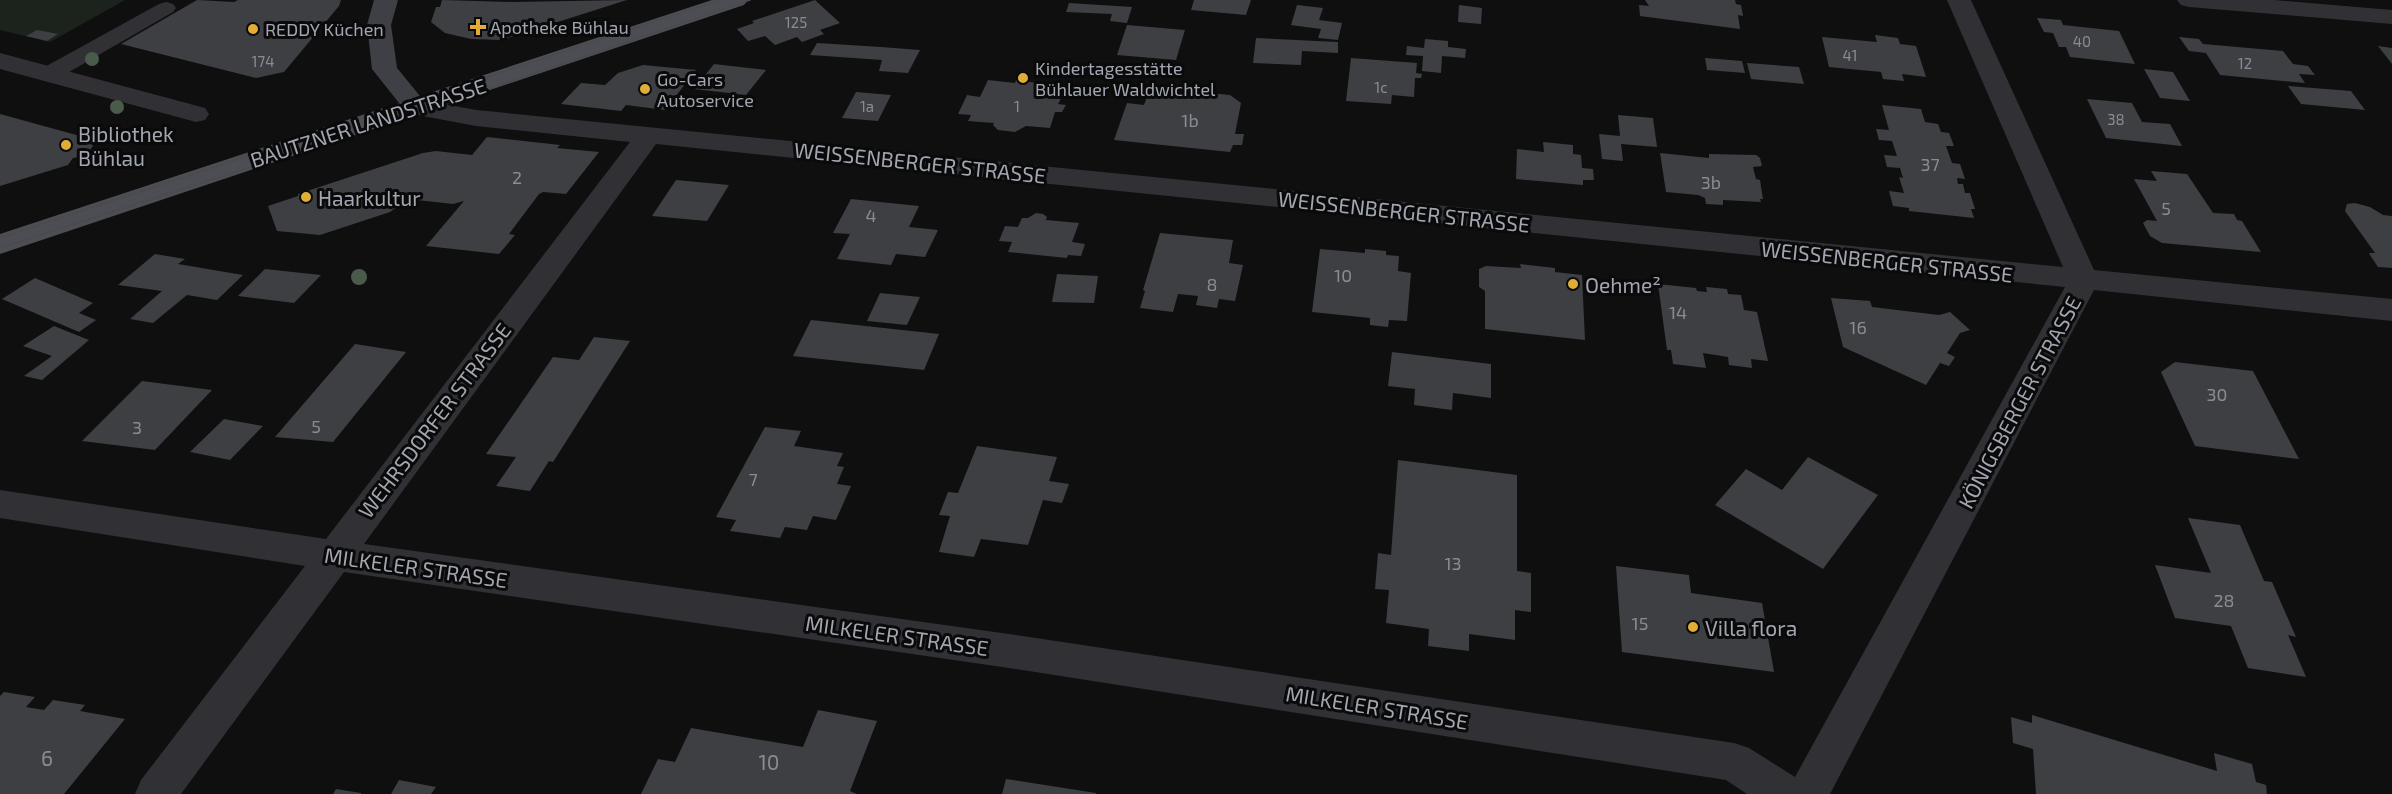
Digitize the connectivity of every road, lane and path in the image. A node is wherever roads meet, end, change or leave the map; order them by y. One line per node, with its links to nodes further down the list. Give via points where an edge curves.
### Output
1 (386, 0): 9 (main road, via 379,25 386,69)
2 (736, 0): 9 (main road, BAUTZNER LANDSTRASSE)
3 (1959, 0): 13 (street, KÖNIGSBERGER STRASSE)
4 (2189, 0): 6 (street)
5 (166, 8): 8 (lane)
6 (2392, 17)
7 (0, 61): 8 (street)
8 (49, 74): 10 (street)
9 (416, 106): 11 (street, WEISSENBERGER STRASSE, via 476,118); 12 (main road, BAUTZNER LANDSTRASSE)
10 (196, 114)
11 (650, 134): 13 (street, WEISSENBERGER STRASSE); 16 (street, WEHRSDORFER STRASSE)
12 (0, 244)
13 (2084, 281): 14 (street, WEISSENBERGER STRASSE); 19 (street, KÖNIGSBERGER STRASSE)
14 (2392, 310)
15 (0, 504): 16 (street, MILKELER STRASSE)
16 (332, 555): 17 (street, WEHRSDORFER STRASSE); 18 (street, MILKELER STRASSE, via 1010,651 1734,762)
17 (156, 794)
18 (1784, 794)
19 (1808, 794)

